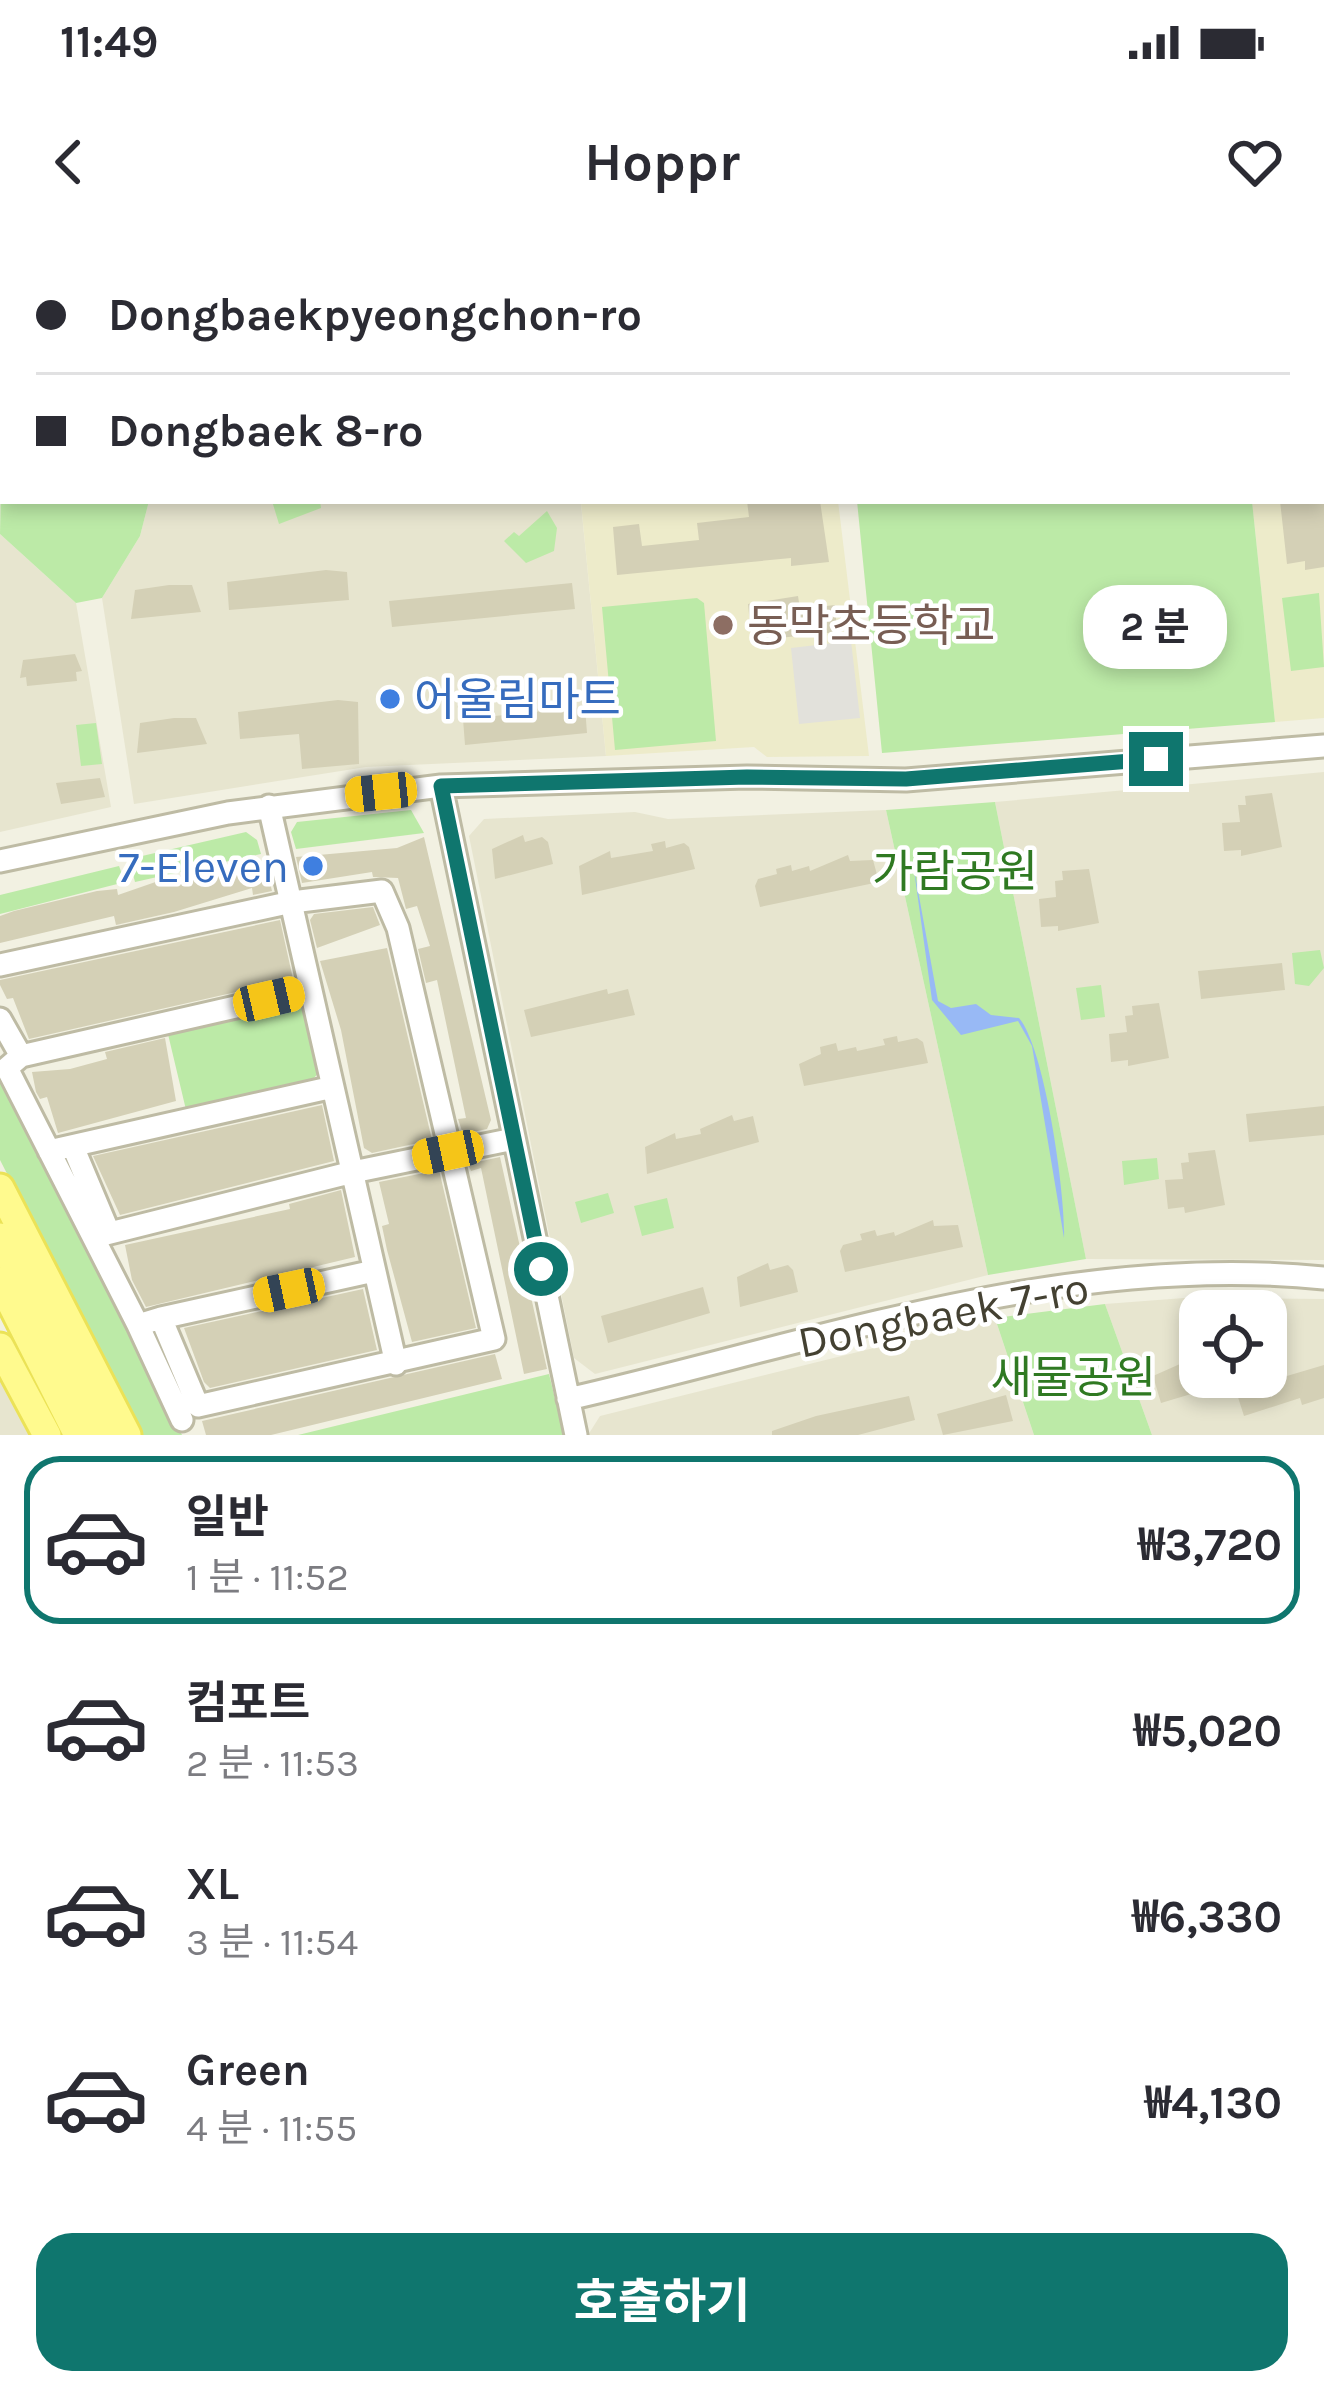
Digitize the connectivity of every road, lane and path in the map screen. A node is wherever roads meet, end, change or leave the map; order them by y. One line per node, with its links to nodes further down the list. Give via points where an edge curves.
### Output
1 (1324, 746): 2 (street, via 906,779)
2 (441, 786): 3 (street); 11 (street)
3 (269, 806): 4 (street); 5 (street)
4 (0, 861)
5 (292, 902): 6 (street); 7 (street); 14 (street, via 382,891 392,903)
6 (0, 965)
7 (310, 990): 9 (street); 10 (street)
8 (0, 1019): 9 (street)
9 (21, 1057): 13 (street, via 7,1068)
10 (333, 1087): 12 (street); 15 (street)
11 (514, 1139): 14 (street); 26 (street)
12 (74, 1149): 13 (street); 17 (street)
13 (50, 1150): 17 (street)
14 (448, 1152): 15 (street); 25 (street, via 494,1339)
15 (352, 1172): 17 (street); 19 (street)
16 (0, 1188): 31 (main road)
17 (101, 1233): 23 (street)
18 (0, 1237): 30 (main road)
19 (374, 1271): 22 (street); 25 (street)
20 (1324, 1278): 26 (street, Dongbaek 7-ro, via 1176,1275 1032,1290)
21 (0, 1281): 29 (main road)
22 (160, 1318): 23 (street); 27 (street)
23 (138, 1325): 27 (street)
24 (0, 1347): 28 (main road)
25 (396, 1364): 27 (street)
26 (568, 1399): 32 (street)
27 (190, 1420)
28 (47, 1435)
29 (78, 1435)
30 (101, 1435)
31 (127, 1435)
32 (576, 1435)

